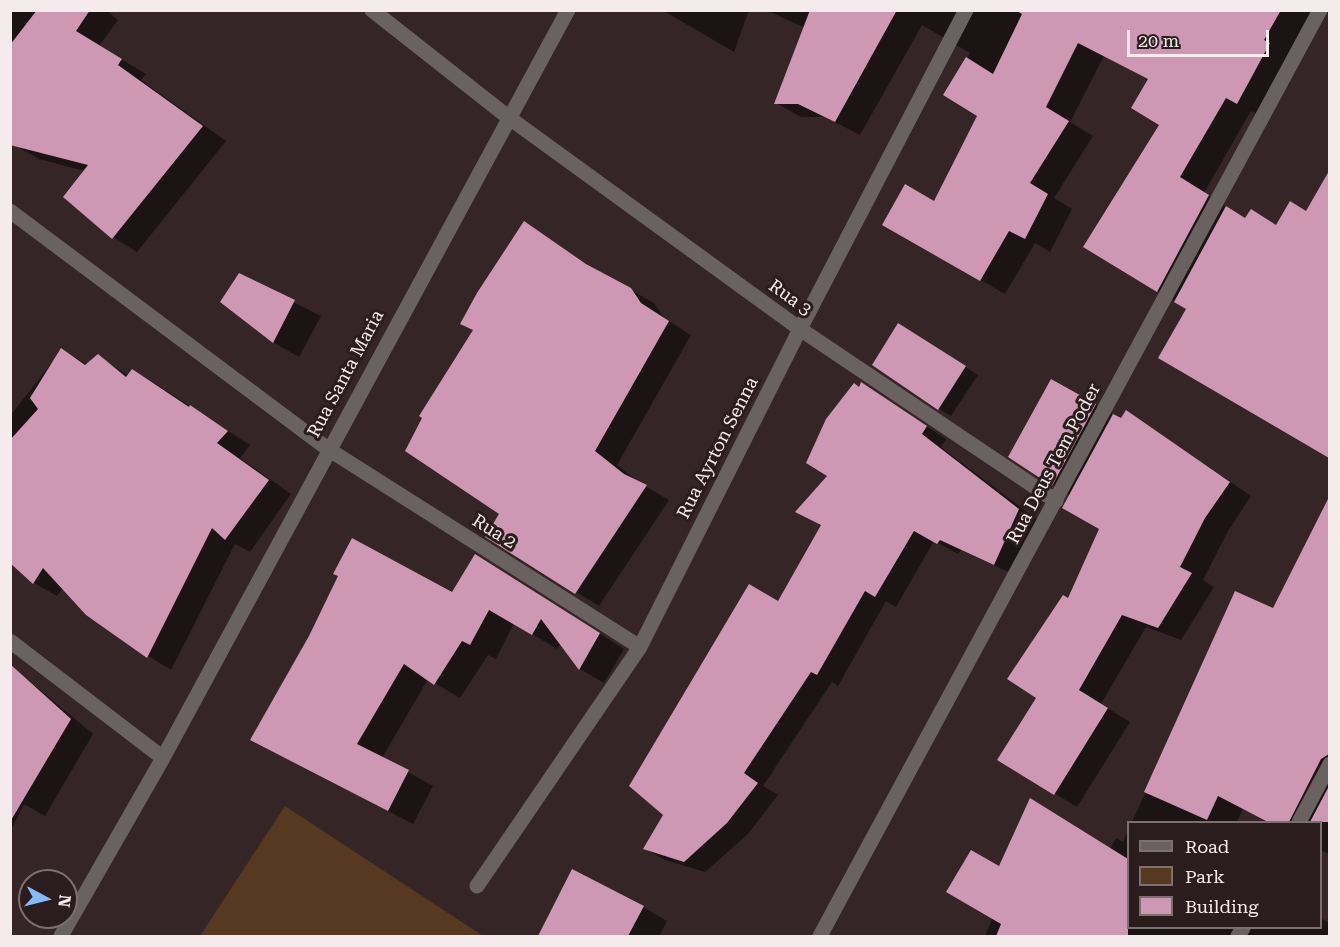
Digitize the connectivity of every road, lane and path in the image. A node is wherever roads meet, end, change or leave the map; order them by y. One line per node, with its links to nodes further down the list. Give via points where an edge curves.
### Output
1 (372, 10): 5 (street, Rua 3)
2 (568, 10): 5 (street, Rua Santa Maria)
3 (966, 10): 7 (street, Rua Ayrton Senna)
4 (1320, 10): 9 (street, Rua Deus Tem Poder)
5 (508, 117): 7 (street, Rua 3); 8 (street, Rua Santa Maria)
6 (10, 211): 8 (street, Rua 2)
7 (800, 329): 9 (street, Rua 3); 11 (street, Rua Ayrton Senna)
8 (328, 449): 11 (street, Rua 2); 12 (street, Rua Santa Maria)
9 (1056, 501): 17 (street, Rua Deus Tem Poder)
10 (10, 641): 12 (street)
11 (640, 647): 15 (street, Rua Ayrton Senna)
12 (163, 758): 16 (street, Rua Santa Maria)
13 (1329, 764): 14 (street)
14 (1300, 821)
15 (477, 886)
16 (61, 936)
17 (820, 936)

